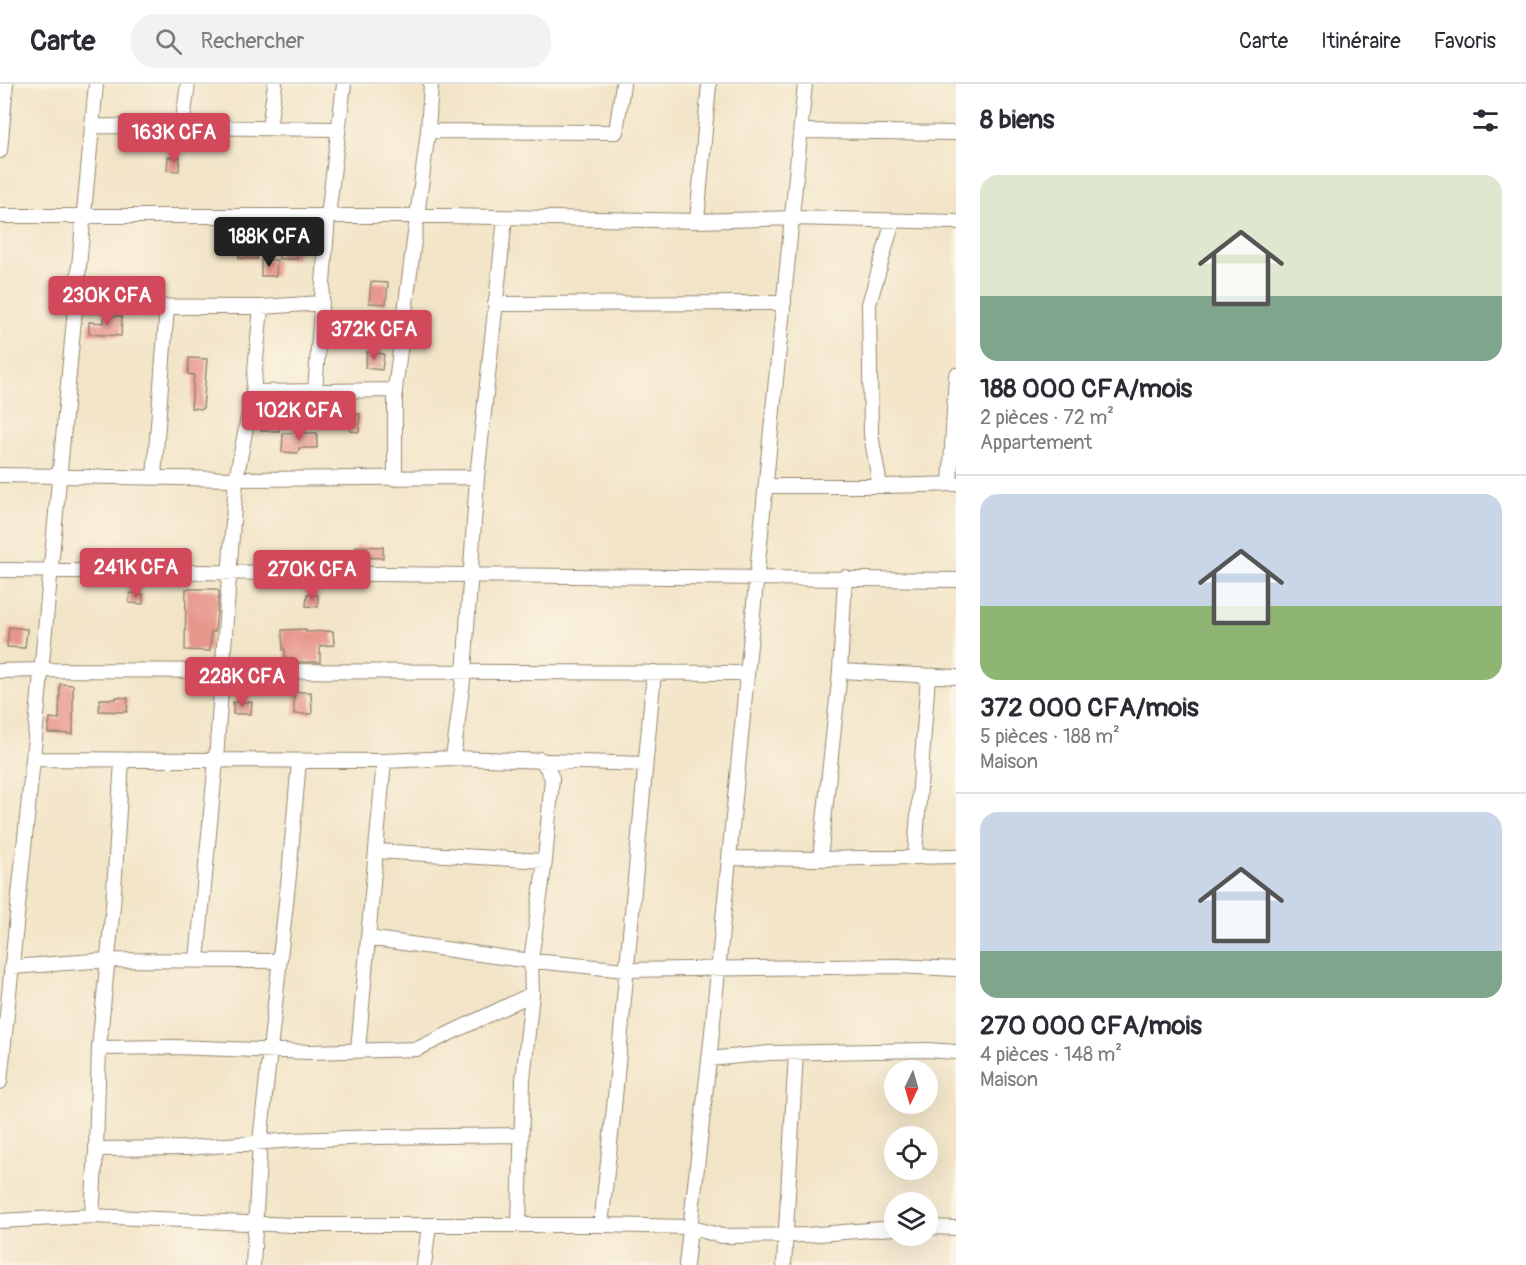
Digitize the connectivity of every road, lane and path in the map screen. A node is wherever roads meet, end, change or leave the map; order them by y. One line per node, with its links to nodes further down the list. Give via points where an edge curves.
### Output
1 (6, 84): 17 (street)
2 (96, 84): 10 (street)
3 (188, 84): 11 (street)
4 (276, 84): 12 (street)
5 (344, 84): 13 (street)
6 (431, 84): 14 (street)
7 (623, 84): 14 (street, via 616,132)
8 (709, 84): 24 (street)
9 (805, 84): 15 (street)
10 (92, 126): 11 (street); 20 (street)
11 (182, 127): 12 (street)
12 (269, 128): 13 (street)
13 (339, 129): 19 (street)
14 (428, 131): 21 (street)
15 (801, 131): 16 (street); 23 (street)
16 (956, 133)
17 (0, 151)
18 (0, 216): 20 (street)
19 (328, 216): 20 (street); 21 (street); 27 (street)
20 (84, 217): 30 (street)
21 (417, 217): 22 (street); 34 (street)
22 (505, 218): 24 (street); 29 (street)
23 (792, 218): 24 (street); 25 (street); 28 (street)
24 (697, 221)
25 (893, 221): 26 (street); 45 (street, via 869,303 871,435)
26 (956, 222)
27 (322, 303): 32 (street); 35 (street)
28 (784, 303): 29 (street); 44 (street)
29 (495, 304): 40 (street)
30 (75, 306): 31 (street); 38 (street)
31 (167, 307): 32 (street); 39 (street)
32 (261, 307): 36 (street)
33 (956, 375): 43 (street)
34 (395, 390): 35 (street); 42 (street)
35 (315, 391): 36 (street)
36 (253, 392): 41 (street)
37 (0, 475): 38 (street)
38 (59, 476): 39 (street); 47 (street)
39 (154, 477): 41 (street)
40 (477, 477): 42 (street); 49 (street)
41 (236, 479): 42 (street); 48 (street)
42 (395, 479)
43 (953, 484): 45 (street)
44 (766, 486): 45 (street); 50 (street)
45 (880, 486)
46 (0, 570): 47 (street)
47 (50, 570): 48 (street); 53 (street)
48 (230, 572): 49 (street); 55 (street)
49 (472, 574): 50 (street); 58 (street)
50 (756, 576): 51 (street); 59 (street)
51 (845, 577): 52 (street); 56 (street)
52 (956, 580)
53 (40, 670): 54 (street); 55 (street); 63 (street)
54 (0, 671)
55 (222, 671): 58 (street); 66 (street)
56 (840, 671): 60 (street); 74 (street)
57 (654, 672): 58 (street); 59 (street); 69 (street)
58 (464, 673): 62 (street)
59 (747, 673): 73 (street)
60 (928, 676): 61 (street); 71 (street)
61 (956, 677)
62 (453, 758): 64 (street); 68 (street)
63 (33, 759): 65 (street); 80 (street)
64 (540, 759): 69 (street); 75 (street, via 552,778)
65 (122, 760): 66 (street); 77 (street)
66 (216, 760): 67 (street); 78 (street)
67 (299, 760): 68 (street); 81 (street)
68 (384, 761): 70 (street)
69 (645, 764): 84 (street)
70 (376, 851): 75 (street); 76 (street)
71 (915, 855): 72 (street); 74 (street)
72 (956, 856)
73 (729, 858): 74 (street); 82 (street)
74 (820, 859)
75 (545, 861): 79 (street)
76 (368, 938): 79 (street); 87 (street)
77 (107, 960): 78 (street); 80 (street); 86 (street)
78 (197, 960): 81 (street)
79 (531, 960): 84 (street); 85 (street)
80 (8, 961): 92 (street)
81 (279, 961): 88 (street)
82 (718, 968): 83 (street); 84 (street); 91 (street)
83 (956, 969)
84 (625, 970): 101 (street)
85 (532, 994): 87 (street, via 425,1047); 93 (street)
86 (99, 1048): 88 (street); 95 (street)
87 (358, 1050): 88 (street)
88 (269, 1051): 94 (street)
89 (956, 1052): 90 (street)
90 (796, 1053): 91 (street); 106 (street)
91 (709, 1059): 102 (street)
92 (0, 1082)
93 (521, 1135): 94 (street); 99 (street)
94 (260, 1142): 95 (street); 98 (street)
95 (96, 1149): 96 (street)
96 (92, 1216): 97 (street); 98 (street)
97 (0, 1221)
98 (256, 1222): 100 (street); 107 (street)
99 (519, 1224): 100 (street); 101 (street)
100 (429, 1225): 108 (street)
101 (601, 1225): 102 (street)
102 (689, 1227): 106 (street, via 722,1236); 109 (street)
103 (938, 1227): 104 (street)
104 (956, 1228)
105 (884, 1229): 106 (street)
106 (787, 1235): 110 (street)
107 (253, 1265)
108 (424, 1265)
109 (686, 1265)
110 (784, 1265)

